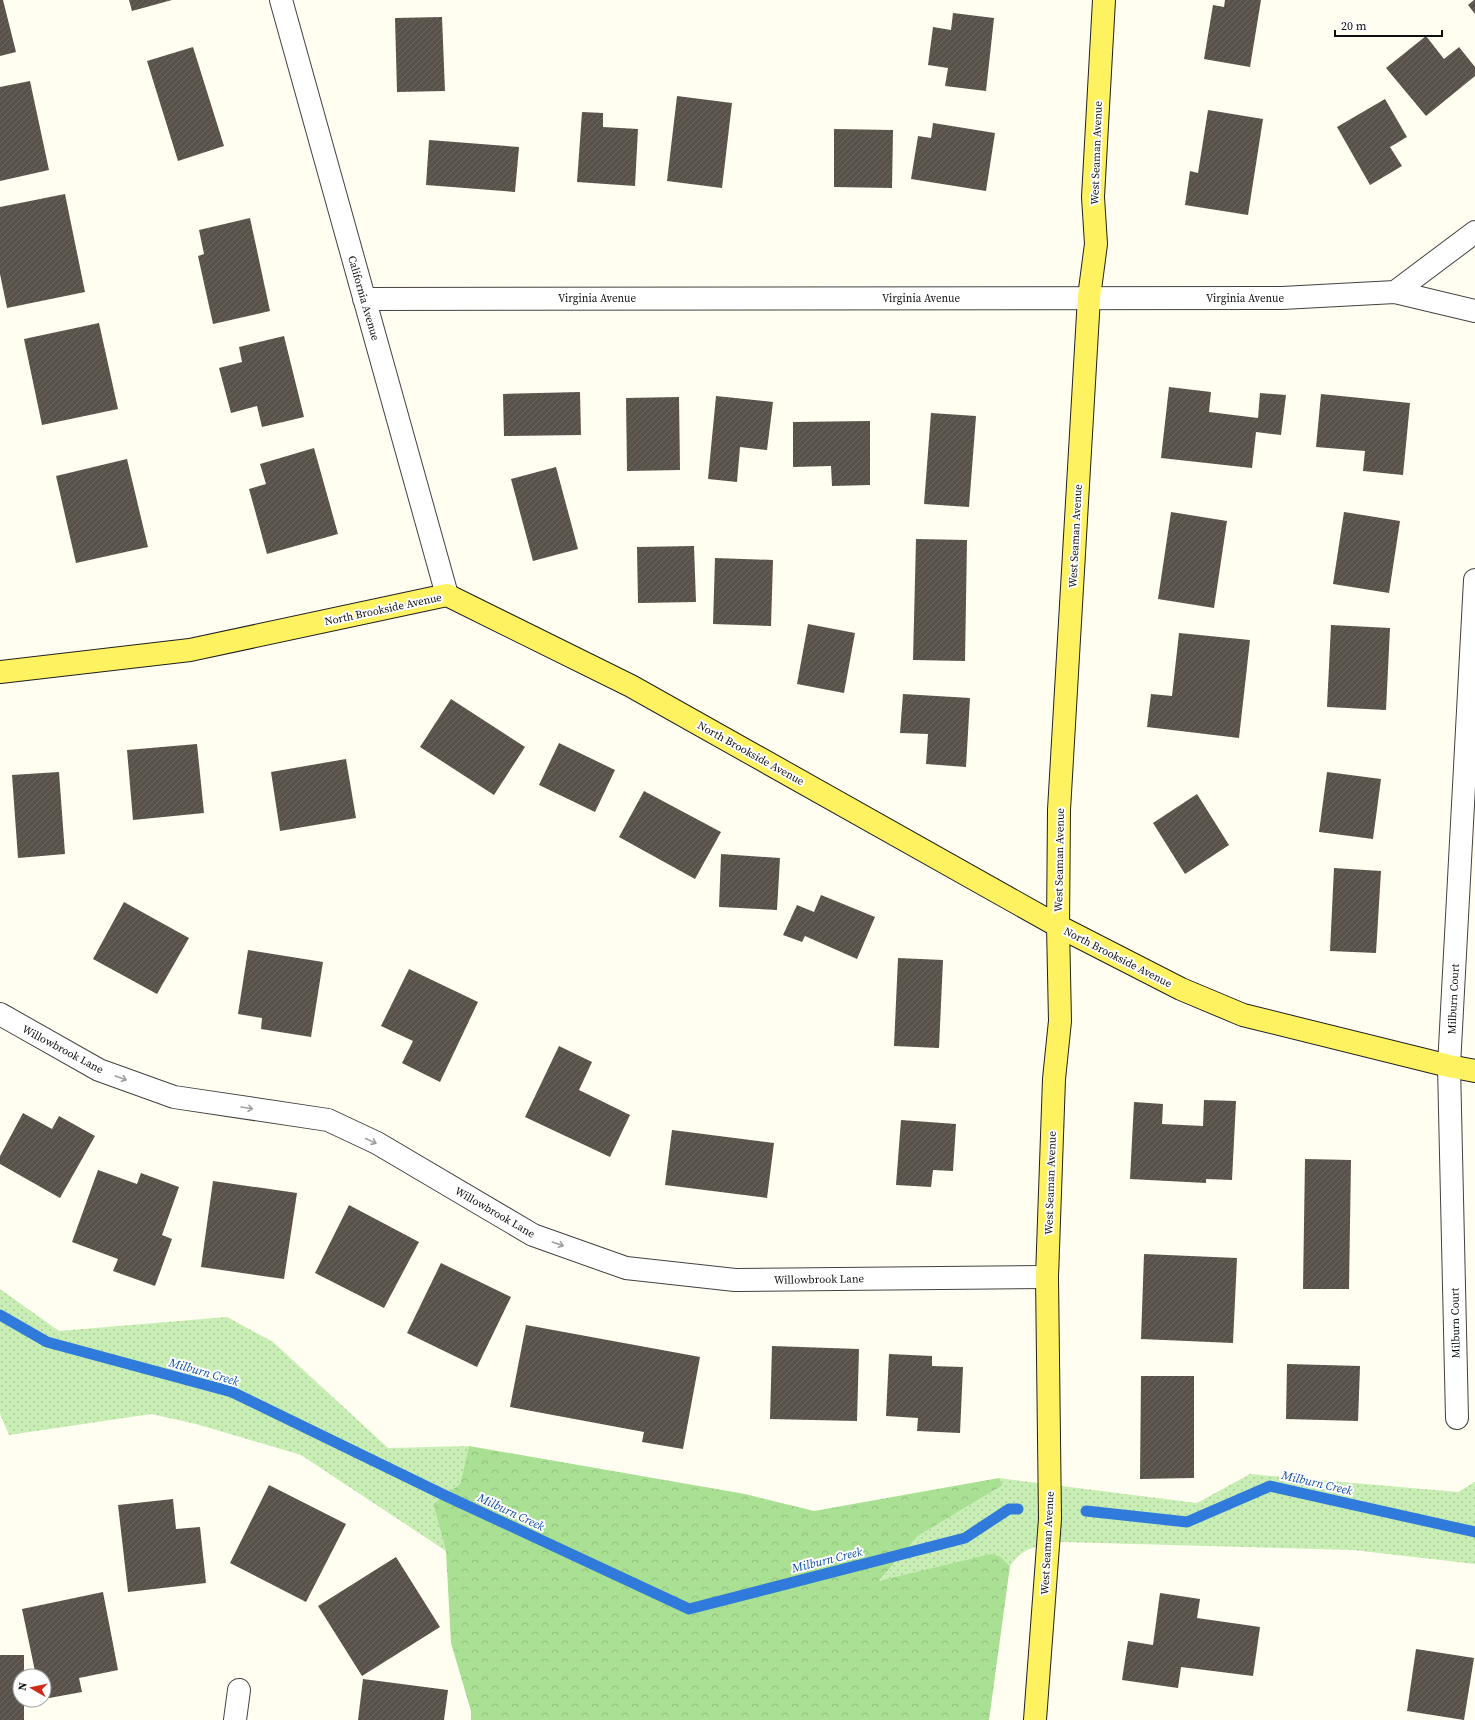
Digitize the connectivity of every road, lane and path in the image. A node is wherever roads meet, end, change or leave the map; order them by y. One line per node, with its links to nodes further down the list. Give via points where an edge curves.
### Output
1 (281, 0): 6 (street, California Avenue)
2 (1104, 0): 5 (main road, West Seaman Avenue, via 1092,197 1096,244)
3 (1475, 232): 4 (street)
4 (1395, 292): 5 (street, Virginia Avenue, via 1282,298); 7 (street, Virginia Avenue)
5 (1089, 297): 6 (street, Virginia Avenue); 12 (main road, West Seaman Avenue, via 1059,810)
6 (364, 299): 9 (street, California Avenue)
7 (1475, 311)
8 (1475, 580): 10 (street, Milburn Court)
9 (447, 595): 11 (main road, North Brookside Avenue, via 190,650); 12 (main road, North Brookside Avenue, via 631,686)
10 (1474, 635): 14 (street, Milburn Court)
11 (0, 672)
12 (1058, 926): 14 (main road, North Brookside Avenue, via 1181,989 1243,1014); 16 (main road, West Seaman Avenue, via 1060,1021 1054,1079)
13 (0, 1014): 16 (street, Willowbrook Lane, one-way to 16, via 99,1070 174,1097 328,1120 377,1143 533,1234 626,1268 735,1280)
14 (1449, 1066): 15 (main road, North Brookside Avenue); 17 (street, Milburn Court)
15 (1475, 1070)
16 (1047, 1277): 20 (main road, West Seaman Avenue, via 1050,1519)
17 (1457, 1418)
18 (239, 1690): 19 (street)
19 (235, 1720)
20 (1035, 1720)

